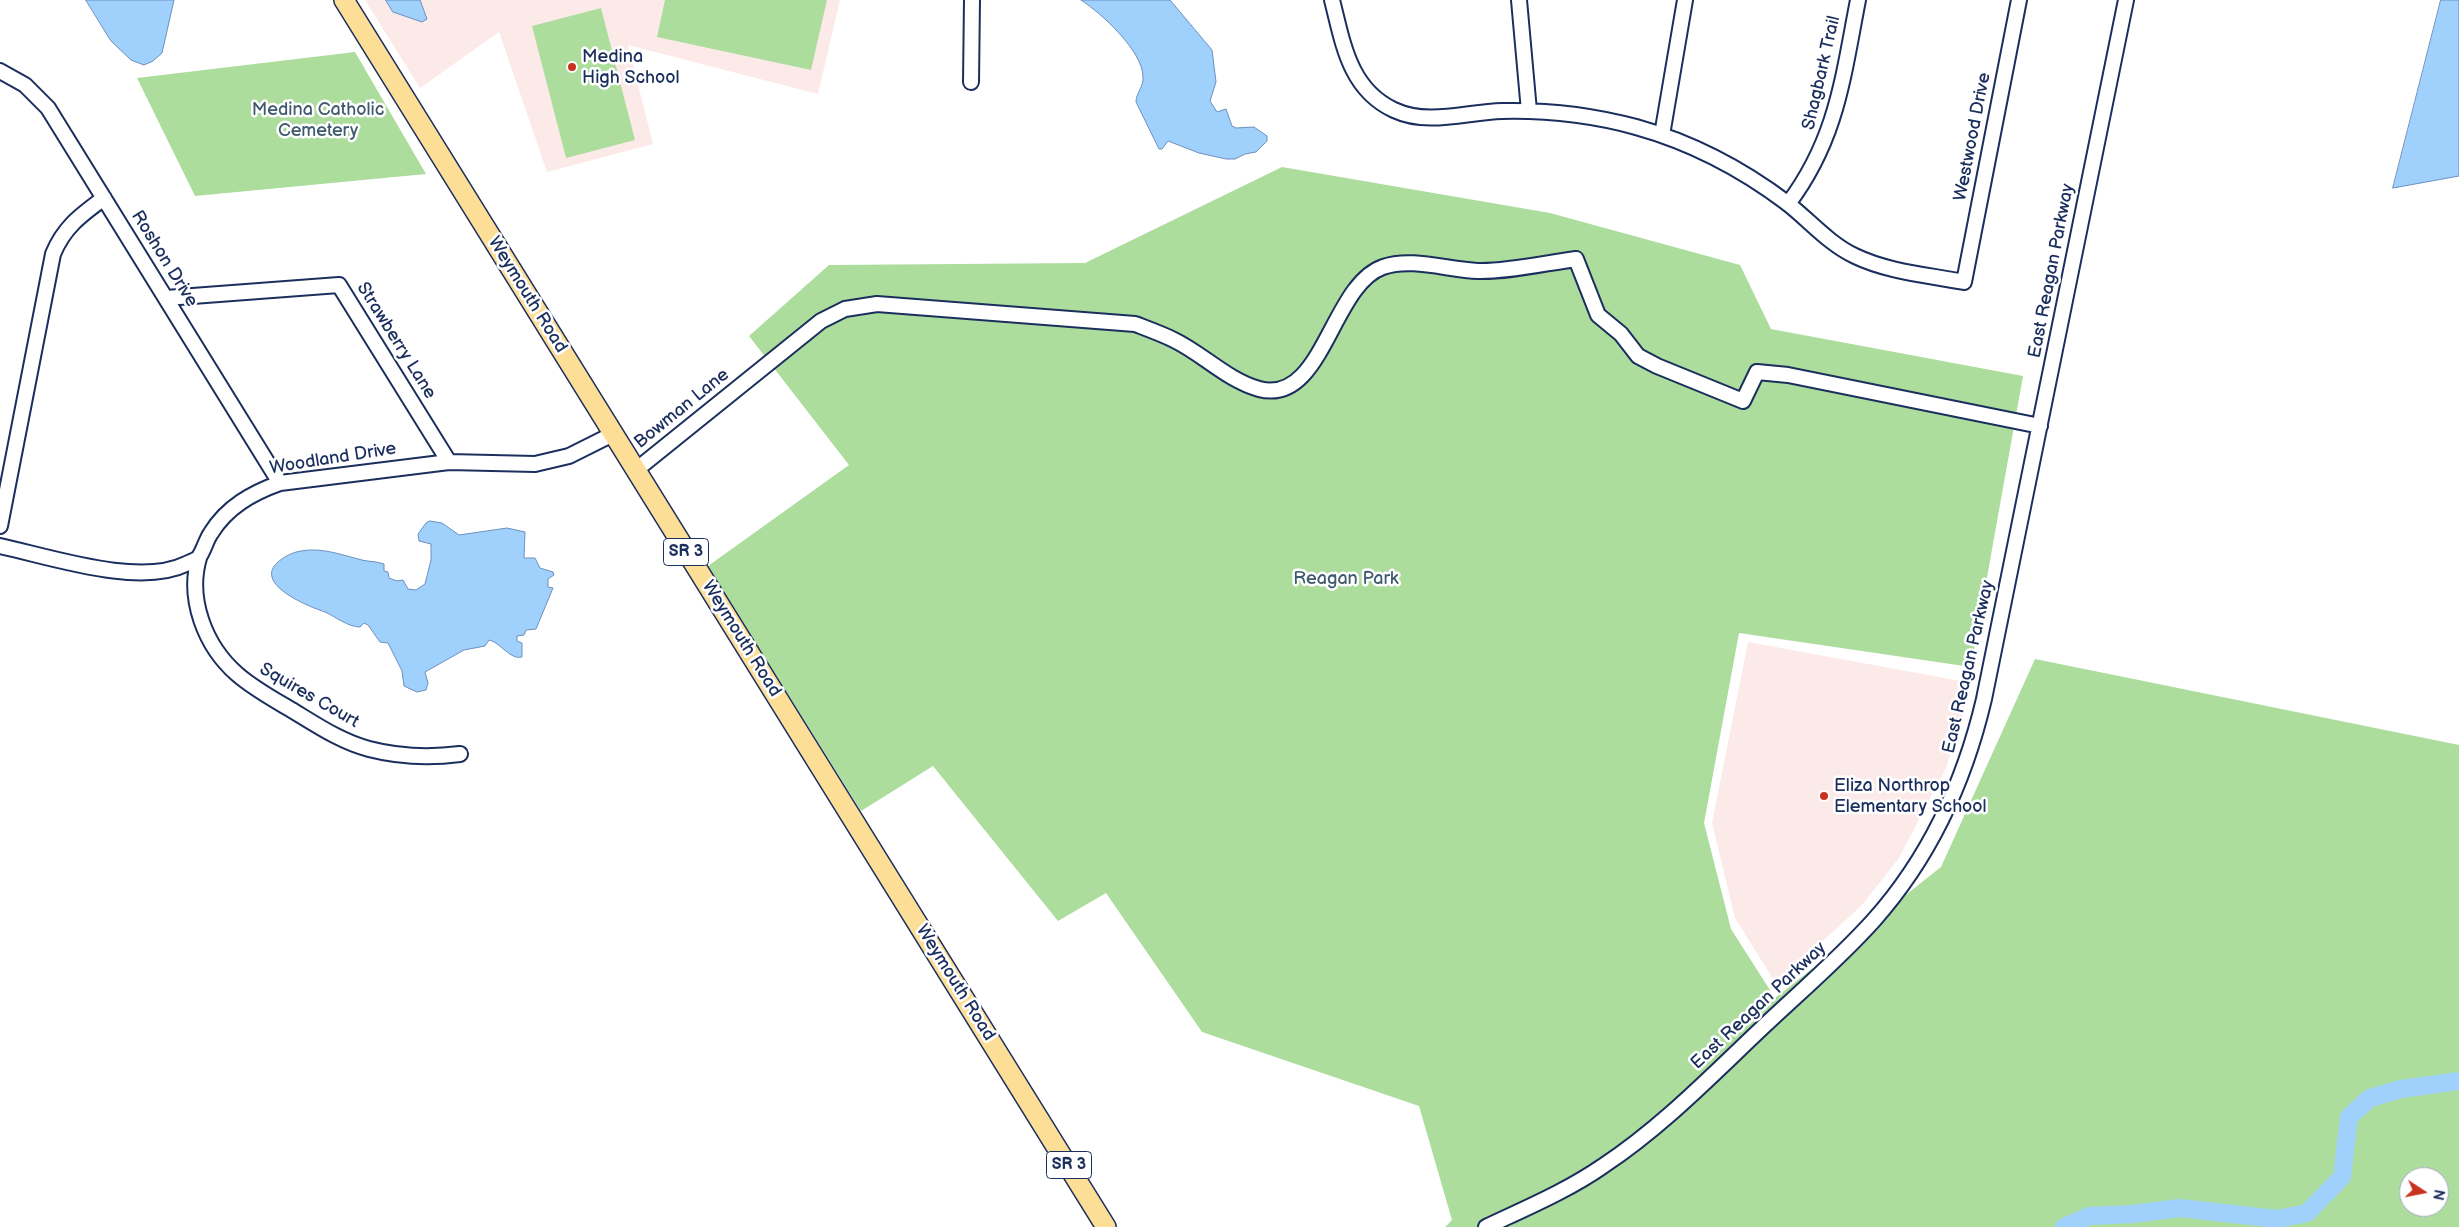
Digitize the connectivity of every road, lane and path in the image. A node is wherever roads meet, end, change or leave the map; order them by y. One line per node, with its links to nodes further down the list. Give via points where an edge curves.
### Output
1 (344, 0): 17 (main road, Weymouth Road / SR 3)
2 (972, 0): 10 (street)
3 (1332, 0): 11 (street, via 1351,67 1360,82 1382,104 1422,118)
4 (1519, 0): 11 (street)
5 (1685, 0): 12 (street)
6 (1858, 0): 14 (street, Shagbark Trail, via 1831,126 1812,169)
7 (2019, 0): 14 (street, Westwood Drive, via 1964,282 1871,264 1835,244)
8 (2126, 0): 16 (street, East Reagan Parkway)
9 (0, 71): 13 (street, Roshon Drive, via 25,85 48,108)
10 (971, 82)
11 (1529, 111): 12 (street, via 1606,120)
12 (1662, 136): 14 (street, via 1747,175)
13 (104, 198): 15 (street, Roshon Drive); 21 (street, via 67,227 53,254)
14 (1788, 204)
15 (166, 298): 18 (street, Strawberry Lane, via 339,285); 20 (street, Roshon Drive)
16 (2040, 426): 19 (street, Bowman Lane, via 1788,375 1757,372 1743,401 1638,356 1621,334 1598,315 1576,259 1479,272 1440,271 1402,264 1382,268 1357,286 1309,369 1294,384 1277,390 1241,382 1175,340 1135,324 877,304 845,309 821,321); 28 (street, East Reagan Parkway, via 1980,718 1955,792 1916,864 1852,944 1655,1128 1580,1181)
17 (613, 434): 18 (street, Woodland Drive, via 553,461 517,464); 19 (main road, Weymouth Road / SR 3)
18 (449, 462): 20 (street, Woodland Drive)
19 (636, 470): 27 (main road, Weymouth Road / SR 3)
20 (280, 483): 23 (street, Woodland Drive, via 233,507 212,532)
21 (0, 526)
22 (0, 546): 24 (street, via 124,573)
23 (199, 558): 24 (street); 25 (street, Squires Court, via 194,573)
24 (170, 570): 25 (street, via 187,578)
25 (195, 589): 26 (street, Squires Court, via 202,620 212,642 225,662 248,684 328,732 367,749 416,757)
26 (460, 754)
27 (1106, 1227)
28 (1486, 1227)

